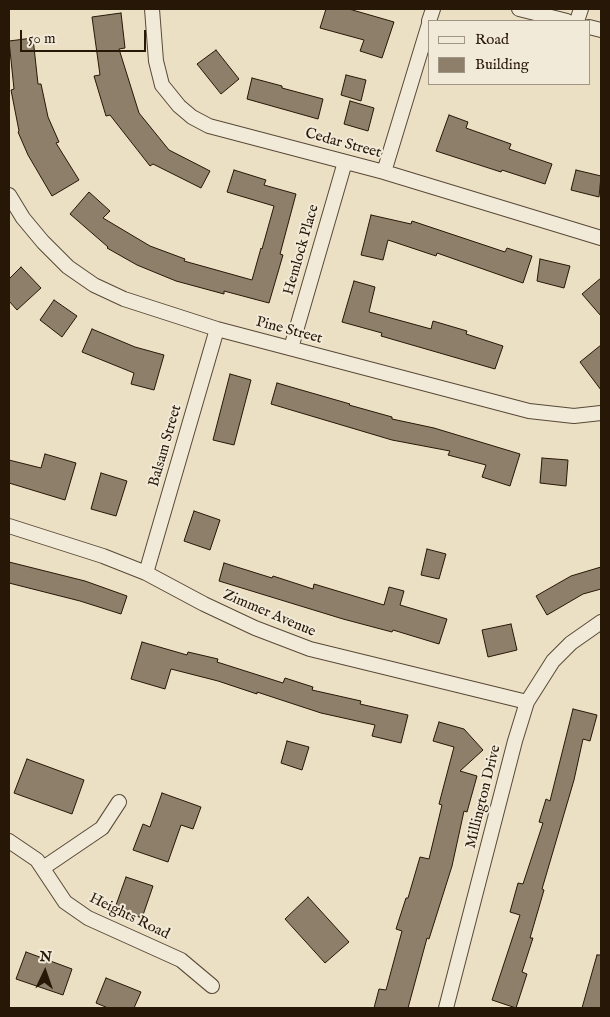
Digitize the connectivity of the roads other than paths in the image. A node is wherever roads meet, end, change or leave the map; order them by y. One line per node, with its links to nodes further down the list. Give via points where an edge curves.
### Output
1 (152, 9): 5 (street, Cedar Street, via 156,61 162,85 192,117 209,126)
2 (519, 9): 3 (street)
3 (563, 20)
4 (428, 25): 6 (street)
5 (345, 162): 6 (street, Cedar Street); 10 (street, Hemlock Place)
6 (384, 172): 8 (street, Cedar Street)
7 (9, 195): 9 (street, Pine Street, via 43,242 68,267 94,285)
8 (601, 238)
9 (217, 329): 10 (street, Pine Street); 13 (street, Balsam Street)
10 (291, 348): 11 (street, Pine Street, via 529,411 574,416)
11 (601, 413)
12 (9, 526): 13 (street, Zimmer Avenue)
13 (146, 572): 15 (street, Zimmer Avenue, via 238,620 310,649)
14 (601, 622): 15 (street, Millington Drive, via 571,643 553,661)
15 (527, 702): 20 (street, Millington Drive)
16 (119, 802): 18 (street, via 102,828)
17 (9, 841): 18 (street, Heights Road, via 37,860)
18 (43, 868): 19 (street, Heights Road, via 65,902 88,918 181,960)
19 (212, 986)
20 (446, 1008)

